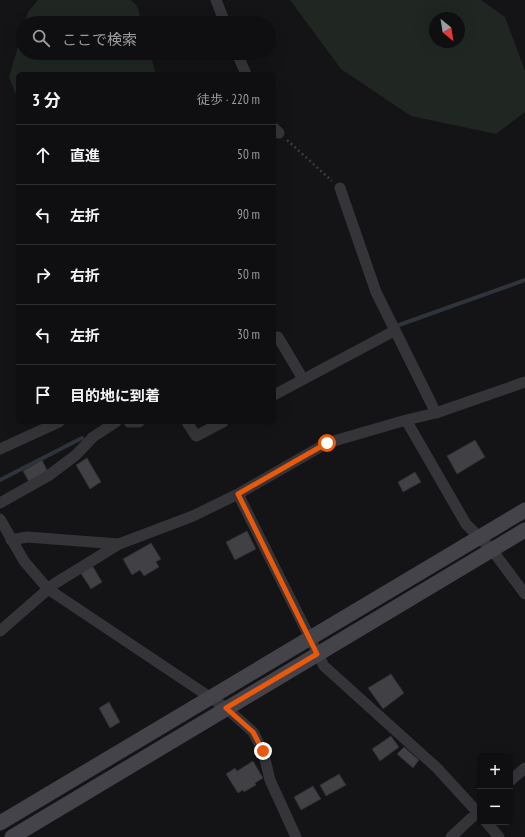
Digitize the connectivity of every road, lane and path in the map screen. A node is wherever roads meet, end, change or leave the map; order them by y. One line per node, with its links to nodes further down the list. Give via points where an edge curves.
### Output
1 (216, 0): 2 (street)
2 (222, 16)
3 (240, 60): 4 (street)
4 (245, 72)
5 (277, 131): 6 (path)
6 (340, 188): 7 (street, via 376,292)
7 (394, 331): 9 (street); 12 (street)
8 (276, 338): 9 (street, via 278,337)
9 (303, 379): 11 (street)
10 (525, 382): 12 (street)
11 (276, 394)
12 (436, 413): 13 (street)
13 (406, 420): 19 (street, via 327,443); 24 (street, via 466,524)
14 (55, 424): 18 (street)
15 (113, 424): 20 (street, via 93,437 76,455 48,476)
16 (188, 424): 17 (street, via 196,436)
17 (219, 424)
18 (0, 449)
19 (238, 494): 26 (street, via 193,516); 31 (street)
20 (0, 503)
21 (525, 510): 24 (street)
22 (0, 519): 25 (street)
23 (525, 530): 27 (street)
24 (480, 537): 27 (street); 31 (street)
25 (11, 540): 26 (street, via 26,537); 28 (street, via 24,561)
26 (119, 544): 28 (street)
27 (492, 550): 29 (street); 32 (street)
28 (48, 589): 30 (street); 33 (street)
29 (525, 594)
30 (0, 631)
31 (310, 638): 32 (street); 33 (street)
32 (317, 654): 34 (street); 37 (street, via 324,666 437,768)
33 (210, 698): 34 (street); 39 (street)
34 (226, 708): 41 (street); 42 (street, via 253,732 263,751 270,780)
35 (525, 768): 36 (street)
36 (513, 778)
37 (477, 811)
38 (477, 815): 43 (street)
39 (0, 823)
40 (489, 825): 44 (street)
41 (12, 837)
42 (296, 837)
43 (451, 837)
44 (499, 837)

